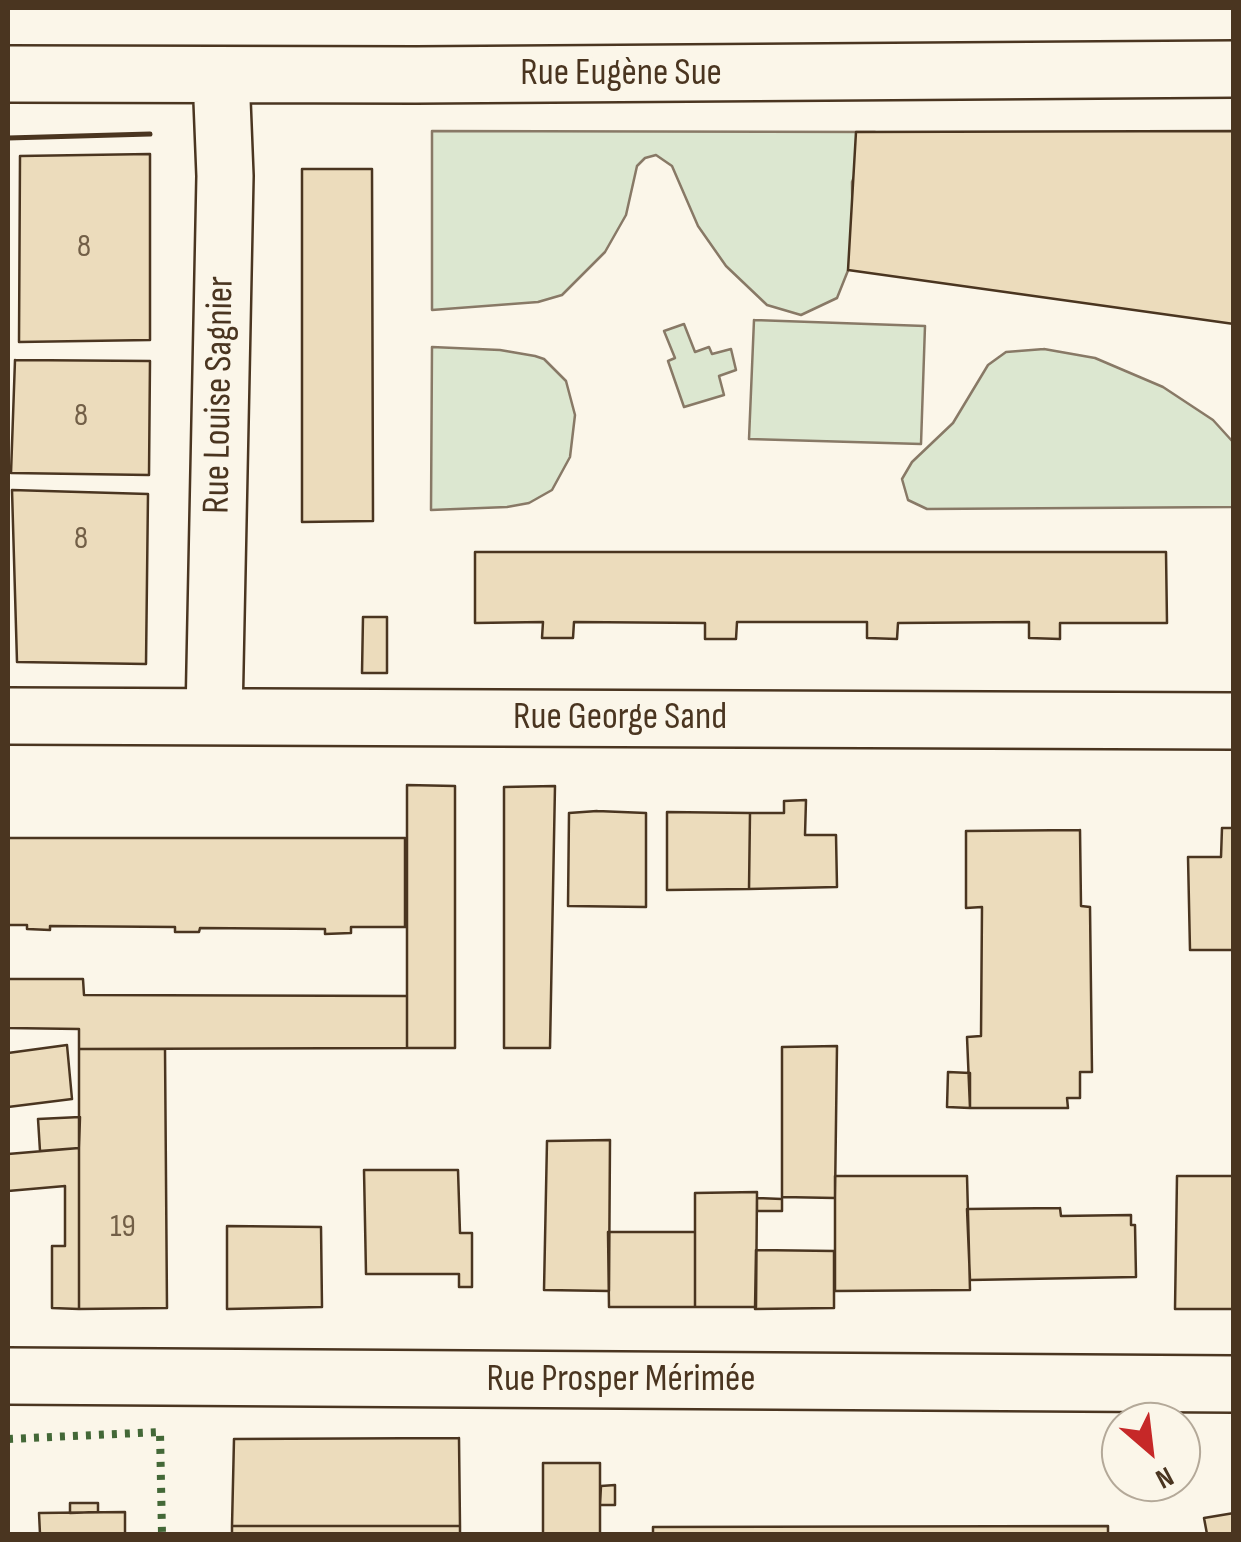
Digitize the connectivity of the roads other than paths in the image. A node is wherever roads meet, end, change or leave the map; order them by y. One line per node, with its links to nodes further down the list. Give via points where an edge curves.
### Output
1 (1234, 70): 3 (street, Rue Eugène Sue)
2 (8, 74): 3 (street, Rue Eugène Sue)
3 (221, 74): 5 (street, Rue Louise Sagnier)
4 (8, 716): 5 (street, Rue George Sand)
5 (214, 716): 6 (street, Rue George Sand)
6 (1234, 721)
7 (8, 1376): 8 (street, Rue Prosper Mérimée)
8 (1234, 1384)

